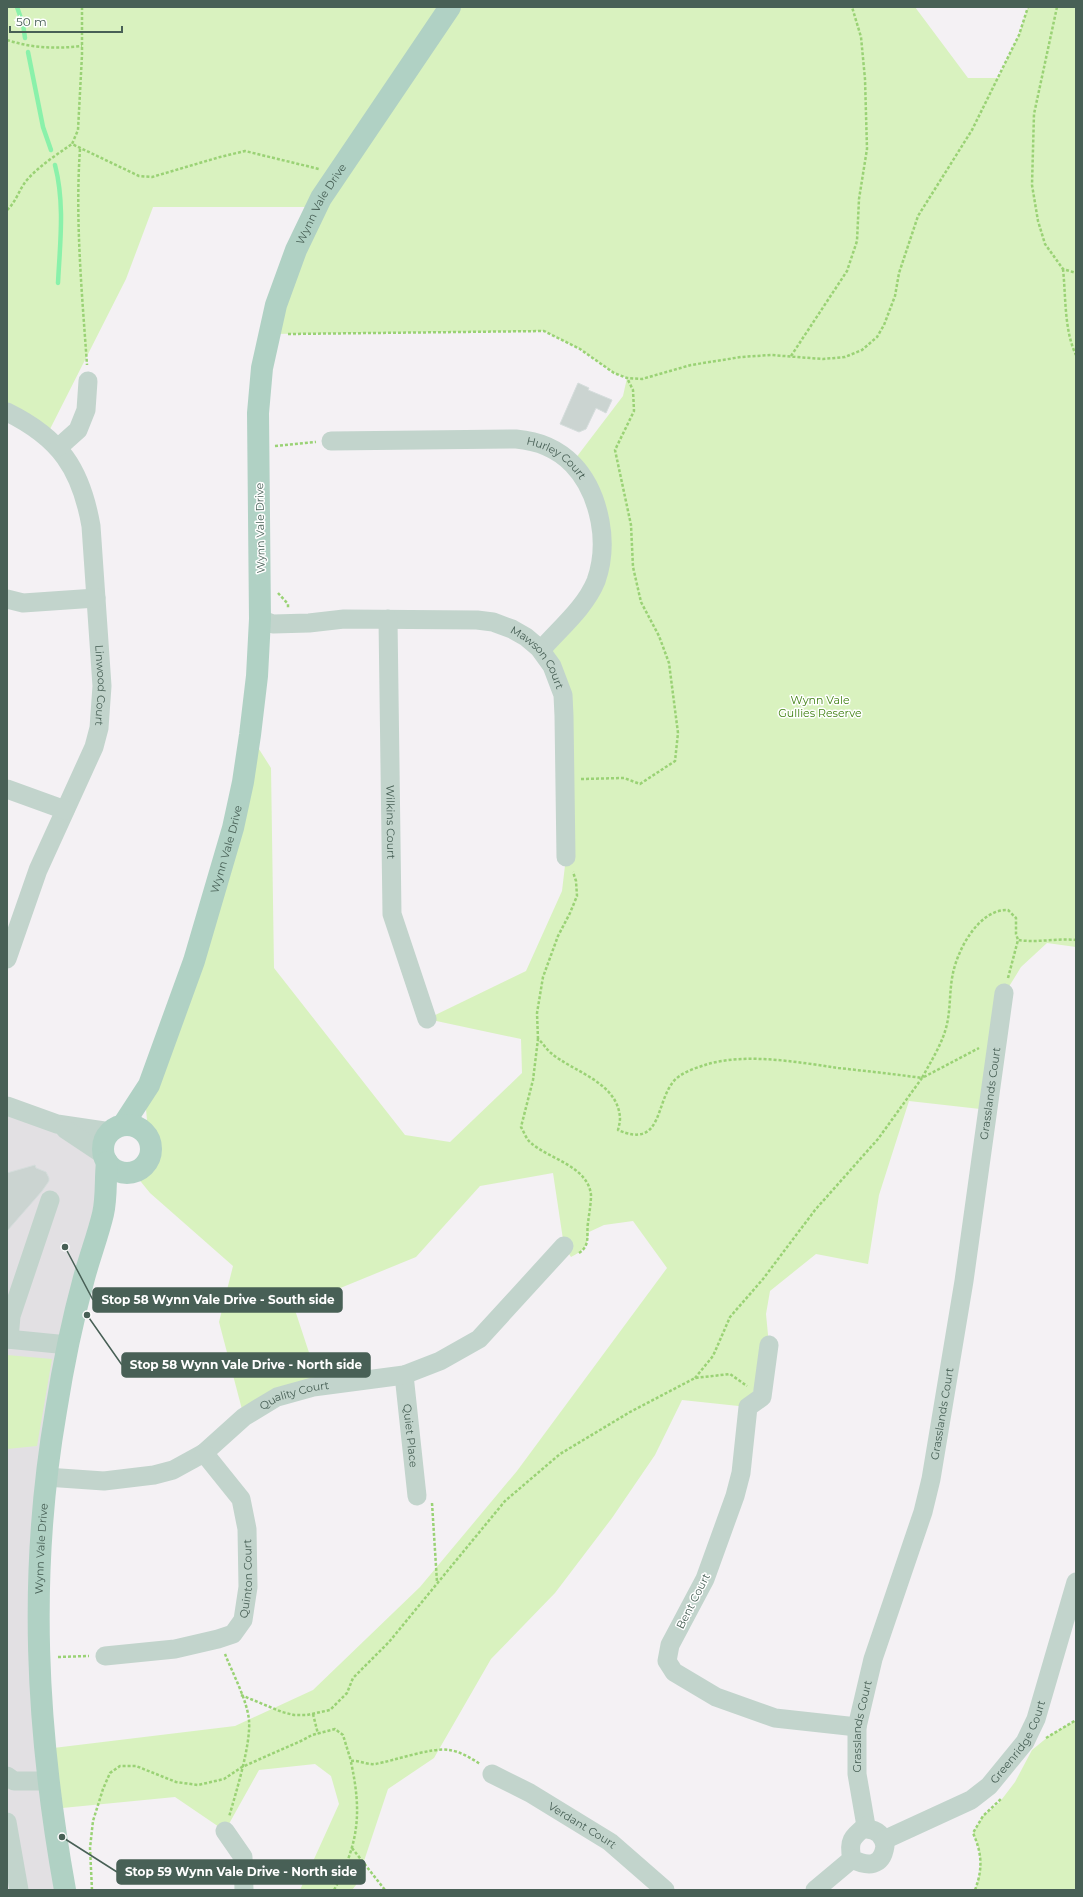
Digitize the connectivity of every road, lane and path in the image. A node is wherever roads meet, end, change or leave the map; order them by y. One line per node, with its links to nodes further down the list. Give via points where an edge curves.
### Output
1 (82, 7): 7 (path)
2 (450, 7): 10 (main road, Wynn Vale Drive)
3 (852, 7): 16 (path, via 861,37 868,149 859,199 857,241 847,271)
4 (1028, 7): 16 (path, via 1019,35 972,130 918,216 899,274 895,296 877,337 862,350 845,357 823,359)
5 (1057, 7): 12 (path, via 1034,114 1032,185 1038,221 1046,244)
6 (7, 40): 7 (path, via 38,47)
7 (82, 46): 8 (path, via 78,130)
8 (72, 144): 9 (path); 11 (path, via 25,182 12,206)
9 (80, 149): 10 (path, via 138,176 152,178 245,151); 18 (path, via 77,186)
10 (337, 174): 30 (main road, Wynn Vale Drive, via 312,216 291,262 276,305 266,346 258,424)
11 (7, 210)
12 (1063, 269): 13 (path); 15 (path, via 1068,320)
13 (1076, 273)
14 (287, 328): 17 (path, via 285,334 544,331 580,349 614,373)
15 (1076, 355)
16 (791, 356): 17 (path, via 741,357 691,365 642,379)
17 (627, 378): 33 (path, via 633,390 634,411 615,450 631,525 633,567 641,602 670,663 678,733 676,761 640,784 624,778)
18 (88, 381): 23 (street, via 86,410 78,430)
19 (7, 412): 23 (street, Linwood Court, via 30,424)
20 (275, 439): 22 (path)
21 (331, 441): 22 (path); 32 (street, Hurley Court, via 532,440 567,458 578,470 595,499 602,532 601,564 595,583 580,607)
22 (275, 446): 24 (path)
23 (59, 448): 26 (street, Linwood Court, via 80,484 87,505)
24 (275, 454)
25 (277, 586): 28 (path, via 278,593 288,604)
26 (96, 598): 27 (street, via 36,603); 35 (street, Linwood Court, via 102,686 99,728 87,763)
27 (7, 599)
28 (288, 612): 29 (street, Mawson Court, via 309,612); 30 (street, Mawson Court, via 274,612)
29 (344, 618): 30 (street, Mawson Court, via 309,624 273,624); 31 (street, Mawson Court)
30 (260, 619): 45 (main road, Wynn Vale Drive, via 250,735 233,828 194,961)
31 (388, 619): 32 (street, Mawson Court, via 471,619 493,622 526,637); 41 (street, Wilkins Court, via 392,914)
32 (541, 650): 33 (street, Mawson Court, via 552,666 563,695)
33 (565, 779): 36 (street, Mawson Court)
34 (7, 789): 35 (street)
35 (64, 810): 39 (street, Linwood Court, via 38,870)
36 (566, 857): 42 (path, via 576,881 577,896 558,936 543,977 537,1013)
37 (1018, 940): 38 (path); 40 (path); 44 (path, via 1016,918 1008,910 997,911 986,917 969,936 955,963 947,1027 942,1042)
38 (1076, 940)
39 (7, 959)
40 (1004, 993): 43 (street, Grasslands Court)
41 (427, 1019)
42 (538, 1039): 44 (path, via 550,1053 592,1078 612,1096 618,1106 618,1130 634,1135 645,1134 653,1127 673,1082 681,1074 709,1064 776,1059); 54 (path, via 534,1080 521,1127 529,1142 578,1171 586,1180 591,1196 587,1224 588,1242 583,1250 571,1257)
43 (998, 1039): 44 (path); 72 (street, Grasslands Court, via 964,1281 931,1479 923,1512 873,1659)
44 (922, 1078): 59 (path, via 878,1139 815,1210 763,1279 730,1317 713,1356)
45 (149, 1085): 48 (main road, Wynn Vale Drive); 49 (main road, Wynn Vale Drive, via 146,1112)
46 (7, 1106): 47 (street)
47 (57, 1124): 48 (street); 50 (street)
48 (117, 1129): 49 (main road, via 137,1127); 50 (main road, via 104,1142)
49 (148, 1136): 51 (main road, via 150,1155 144,1166)
50 (106, 1159): 51 (main road, via 119,1171); 53 (main road, Wynn Vale Drive)
51 (133, 1172): 53 (main road, Wynn Vale Drive, via 120,1186)
52 (50, 1200): 55 (street, via 11,1316)
53 (104, 1212): 56 (main road, Wynn Vale Drive, via 84,1278)
54 (564, 1246): 58 (street, Quality Court, via 479,1339 440,1361)
55 (8, 1339): 56 (street)
56 (68, 1345): 62 (main road, Wynn Vale Drive)
57 (769, 1345): 60 (street)
58 (404, 1375): 61 (street, Quality Court, via 313,1386 277,1397 244,1417); 63 (street, Quiet Place)
59 (695, 1378): 60 (path, via 730,1374); 65 (path, via 630,1412 560,1454 505,1501)
60 (762, 1397): 72 (street, Bent Court, via 748,1407 736,1496 705,1579 670,1645 667,1661 674,1672 683,1679 716,1697 775,1718)
61 (204, 1453): 62 (street, Quality Court, via 173,1470 154,1475 104,1481); 66 (street, Quinton Court, via 242,1499 247,1529 248,1587 243,1620 233,1634)
62 (46, 1477): 68 (main road, Wynn Vale Drive, via 38,1612)
63 (417, 1496): 65 (path, via 432,1501)
64 (1076, 1582): 84 (street, Greenridge Court, via 1036,1719 1025,1742 988,1786 971,1800)
65 (437, 1583): 70 (path, via 389,1642 353,1678 347,1693 330,1710)
66 (218, 1639): 67 (street, Quinton Court, via 175,1649); 69 (path)
67 (105, 1656): 68 (path)
68 (39, 1658): 79 (main road, Wynn Vale Drive)
69 (241, 1695): 70 (path, via 282,1712 294,1715); 76 (path, via 249,1721)
70 (313, 1714): 73 (path)
71 (1076, 1720): 74 (path)
72 (857, 1727): 82 (street, Grasslands Court, via 857,1774)
73 (318, 1734): 75 (path, via 335,1729 339,1731 343,1735); 76 (path)
74 (1043, 1741)
75 (351, 1761): 77 (path, via 372,1764 431,1751 448,1750 472,1758); 85 (path, via 358,1808)
76 (242, 1767): 83 (path); 90 (path, via 224,1778 198,1785 176,1782 136,1766 120,1766 110,1773 93,1821 90,1848)
77 (492, 1774): 94 (street, Verdant Court, via 530,1793 610,1842)
78 (7, 1776): 79 (street, via 14,1781)
79 (48, 1781): 89 (main road, Wynn Vale Drive)
80 (1003, 1797): 96 (path, via 982,1816 973,1833 979,1848 980,1868)
81 (8, 1822): 86 (street)
82 (866, 1826): 84 (street, via 867,1829 877,1832); 87 (street, via 855,1834 851,1841)
83 (225, 1830): 91 (street, via 243,1857)
84 (884, 1840): 87 (street, via 884,1853 876,1863 863,1864)
85 (352, 1848): 92 (path); 93 (path)
86 (10, 1849): 88 (street)
87 (852, 1859): 95 (street)
88 (19, 1890)
89 (66, 1890)
90 (92, 1890)
91 (244, 1890)
92 (334, 1890)
93 (385, 1890)
94 (665, 1890)
95 (815, 1890)
96 (975, 1890)

